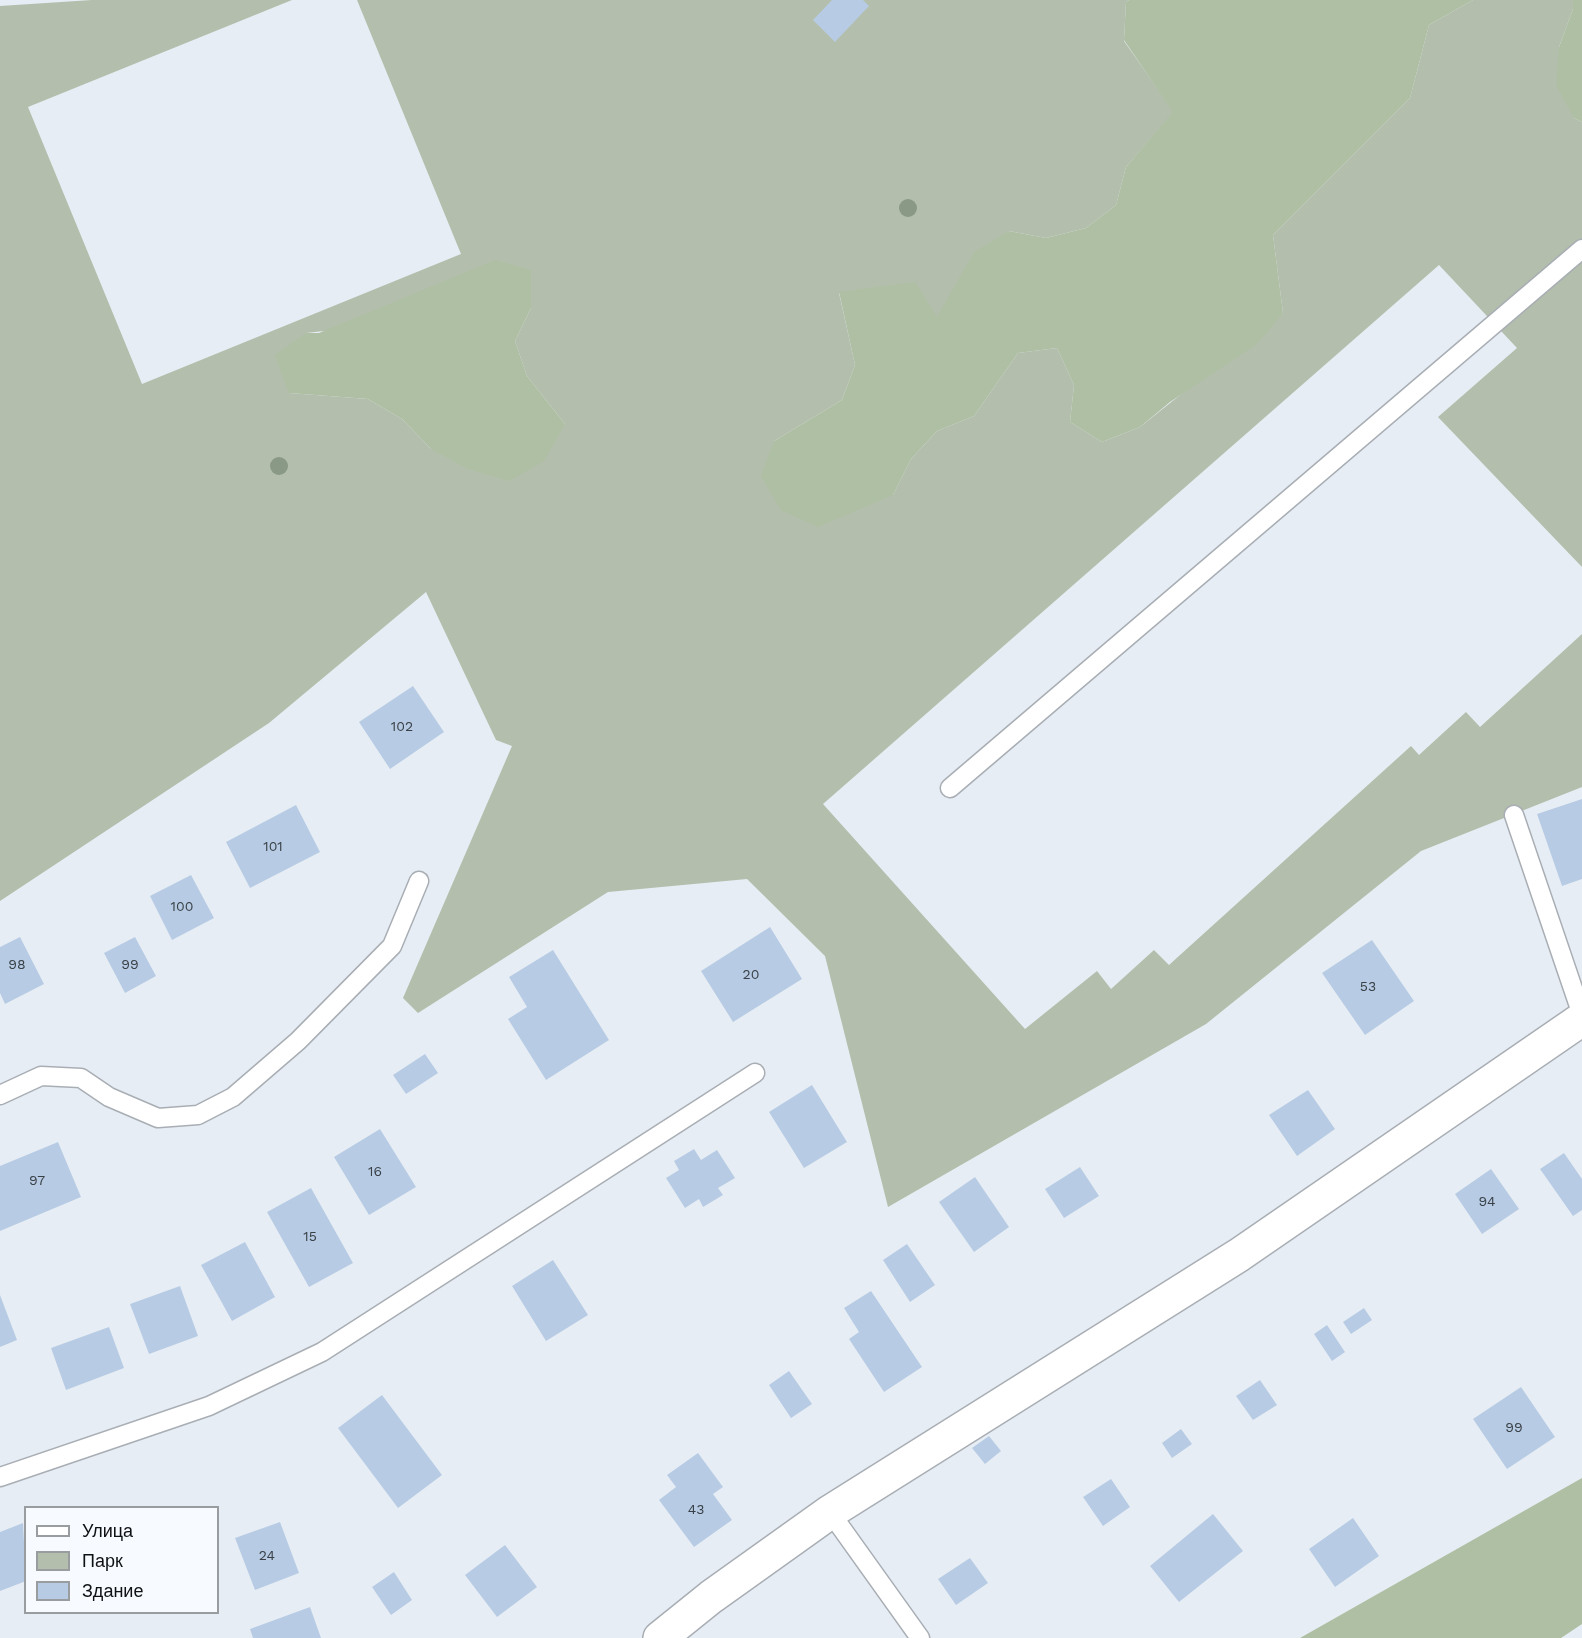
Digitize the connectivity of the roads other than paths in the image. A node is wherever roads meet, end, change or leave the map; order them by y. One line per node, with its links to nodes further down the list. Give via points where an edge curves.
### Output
1 (1582, 249): 2 (lane)
2 (950, 788)
3 (1514, 815): 5 (lane)
4 (419, 881): 7 (lane, via 392,946 298,1041 233,1097 207,1111 158,1118 109,1097 81,1078 41,1076)
5 (1582, 1017): 9 (street, via 1239,1255)
6 (755, 1073): 8 (lane, via 322,1352 209,1406)
7 (0, 1095)
8 (0, 1478)
9 (830, 1512): 10 (street); 11 (lane)
10 (660, 1638)
11 (920, 1638)

